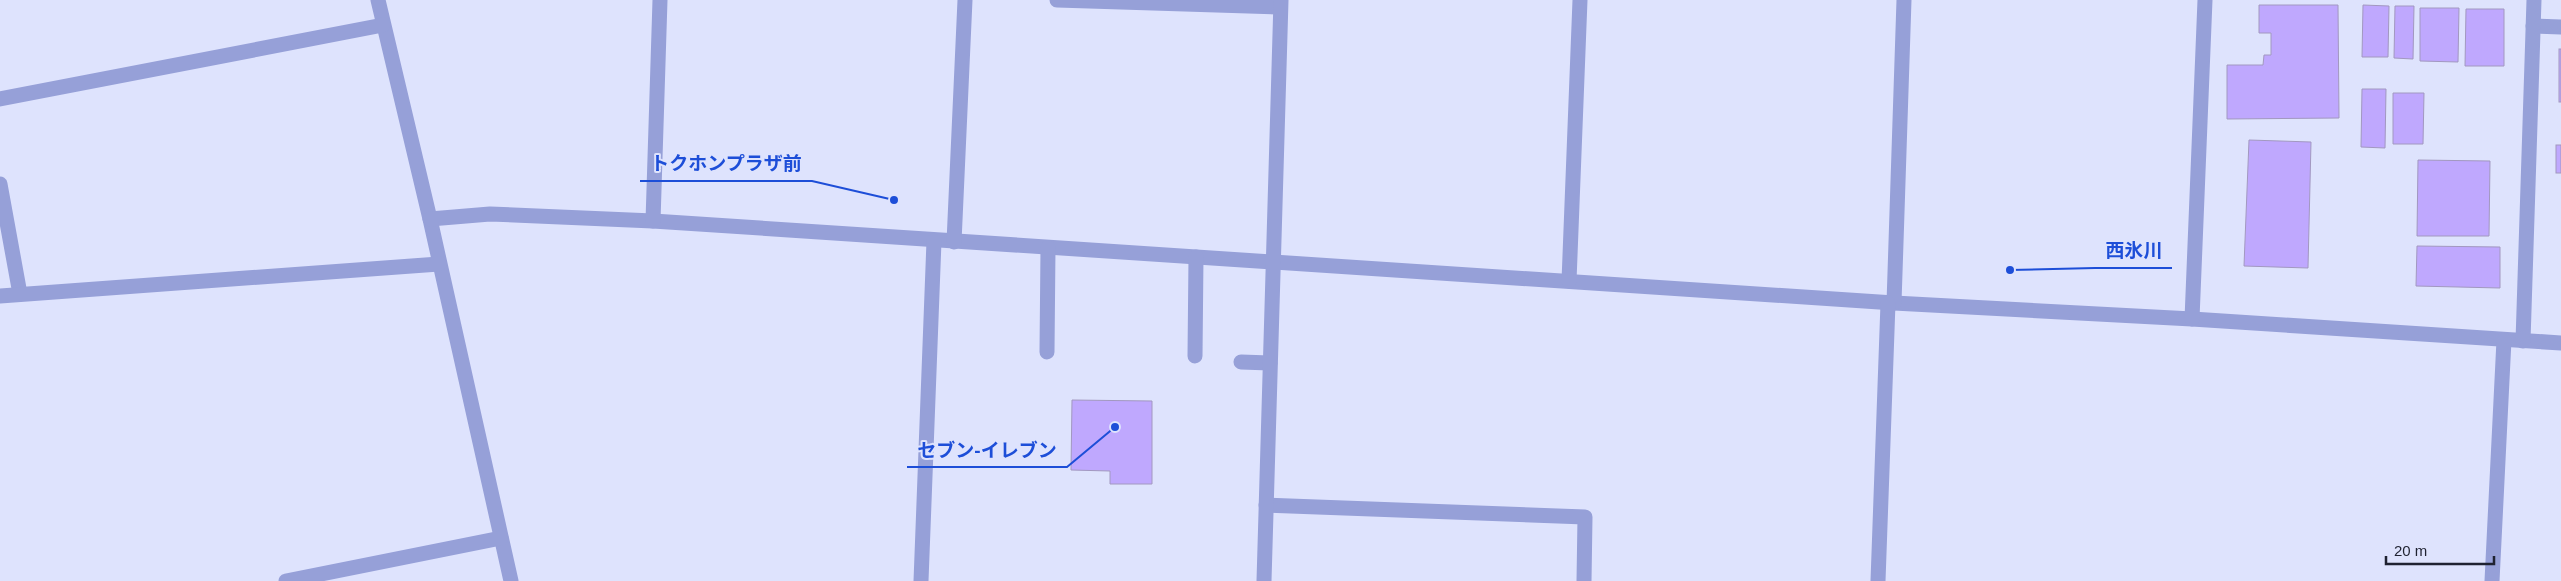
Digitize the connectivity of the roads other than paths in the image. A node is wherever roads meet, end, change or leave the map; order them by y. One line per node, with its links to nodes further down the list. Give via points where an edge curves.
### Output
1 (378, 0): 10 (street)
2 (660, 0): 16 (street)
3 (965, 0): 18 (street)
4 (1057, 0): 9 (street)
5 (1580, 0): 23 (street)
6 (1904, 0): 26 (street)
7 (2205, 0): 27 (street)
8 (2534, 0): 11 (street)
9 (1280, 4): 21 (street)
10 (383, 25): 13 (street); 15 (street)
11 (2533, 26): 12 (street); 29 (street)
12 (2561, 27)
13 (0, 99)
14 (0, 184): 24 (street)
15 (430, 218): 16 (street, via 490,214); 22 (street)
16 (653, 222): 17 (street)
17 (934, 241): 18 (street); 39 (street)
18 (954, 242): 19 (street)
19 (1048, 248): 20 (street); 31 (street)
20 (1196, 257): 21 (street); 32 (street)
21 (1272, 262): 23 (street); 34 (street)
22 (439, 264): 24 (street); 36 (street)
23 (1569, 281): 26 (street)
24 (20, 294): 25 (street)
25 (0, 296)
26 (1891, 303): 27 (street); 42 (street)
27 (2192, 319): 28 (street)
28 (2504, 340): 29 (street); 43 (street)
29 (2523, 341): 30 (street)
30 (2561, 343)
31 (1047, 352)
32 (1195, 356)
33 (1241, 362): 34 (street)
34 (1270, 363): 35 (street)
35 (1266, 505): 40 (street); 41 (street, via 1585,517)
36 (501, 538): 37 (street); 38 (street)
37 (286, 581)
38 (511, 581)
39 (921, 581)
40 (1264, 581)
41 (1584, 581)
42 (1878, 581)
43 (2492, 581)

